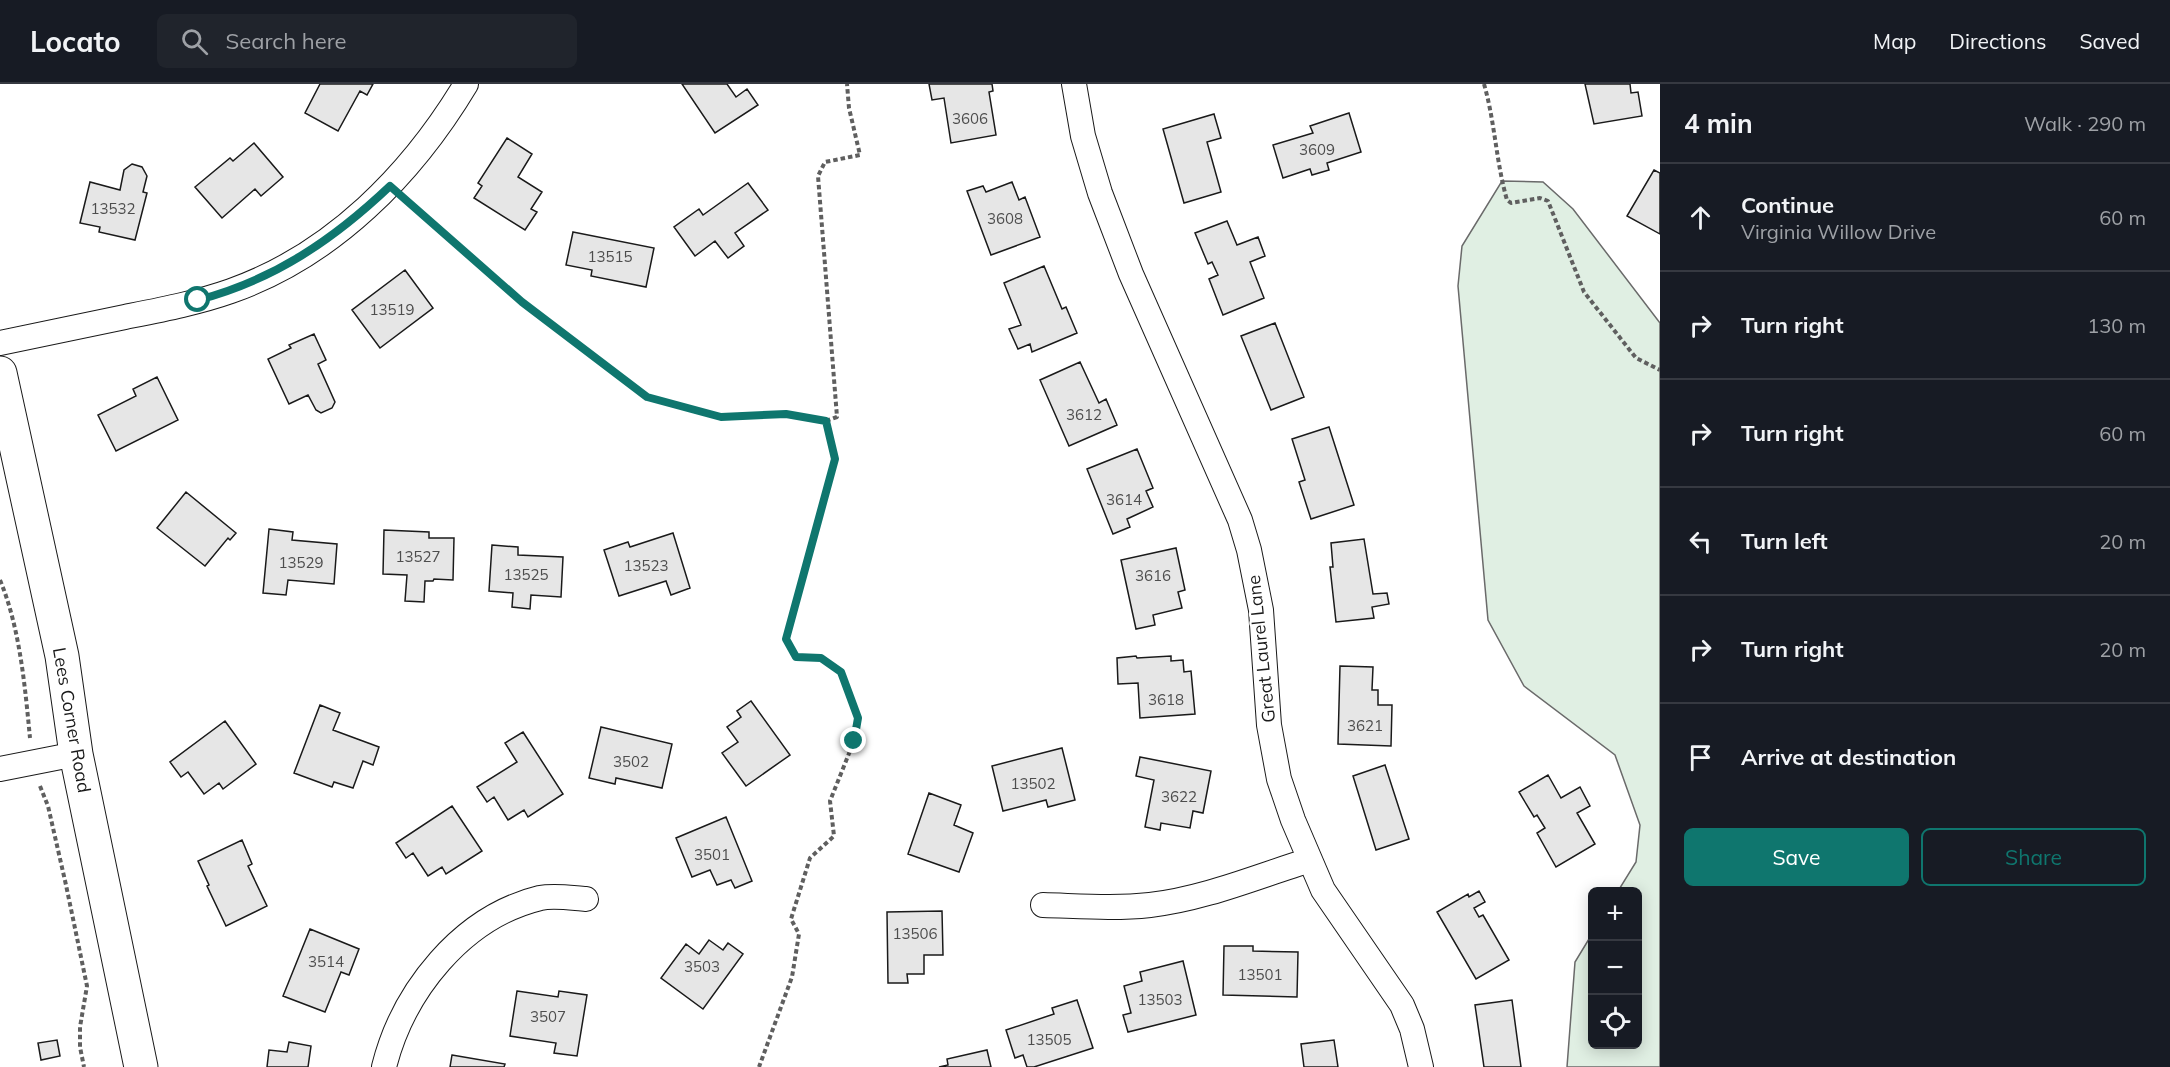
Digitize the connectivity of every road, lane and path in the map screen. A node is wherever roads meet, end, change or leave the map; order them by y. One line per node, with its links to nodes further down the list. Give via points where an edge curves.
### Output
1 (466, 84): 5 (street, via 444,120)
2 (848, 84): 9 (path, via 849,108 860,155 825,162 818,176 837,417)
3 (1074, 84): 14 (street, Great Laurel Lane, via 1083,136 1100,193 1131,274 1240,520 1261,610 1273,753)
4 (1484, 84): 7 (path, via 1507,200 1548,201 1584,292 1636,358)
5 (390, 186): 6 (street, via 320,245 232,291 167,309); 9 (path, via 522,302 647,397 721,417 786,414)
6 (0, 343)
7 (1660, 370)
8 (0, 373): 11 (street, Lees Corner Road, via 62,656)
9 (826, 421): 20 (path, via 835,459 786,639 796,657 821,658 841,672 858,718 854,741 830,801 834,836 810,858 791,919 799,934 792,976)
10 (0, 580): 12 (path, via 22,670)
11 (76, 754): 12 (street); 18 (street, Lees Corner Road)
12 (32, 763): 13 (street); 17 (path, via 48,806 87,986 80,1027)
13 (0, 770)
14 (1310, 860): 16 (street, via 1192,897 1151,905); 21 (street, Great Laurel Lane, via 1323,890 1402,1005)
15 (586, 899): 19 (street, via 543,898 511,908 456,944 410,1000)
16 (1043, 905)
17 (84, 1067)
18 (141, 1067)
19 (384, 1067)
20 (759, 1067)
21 (1421, 1067)

